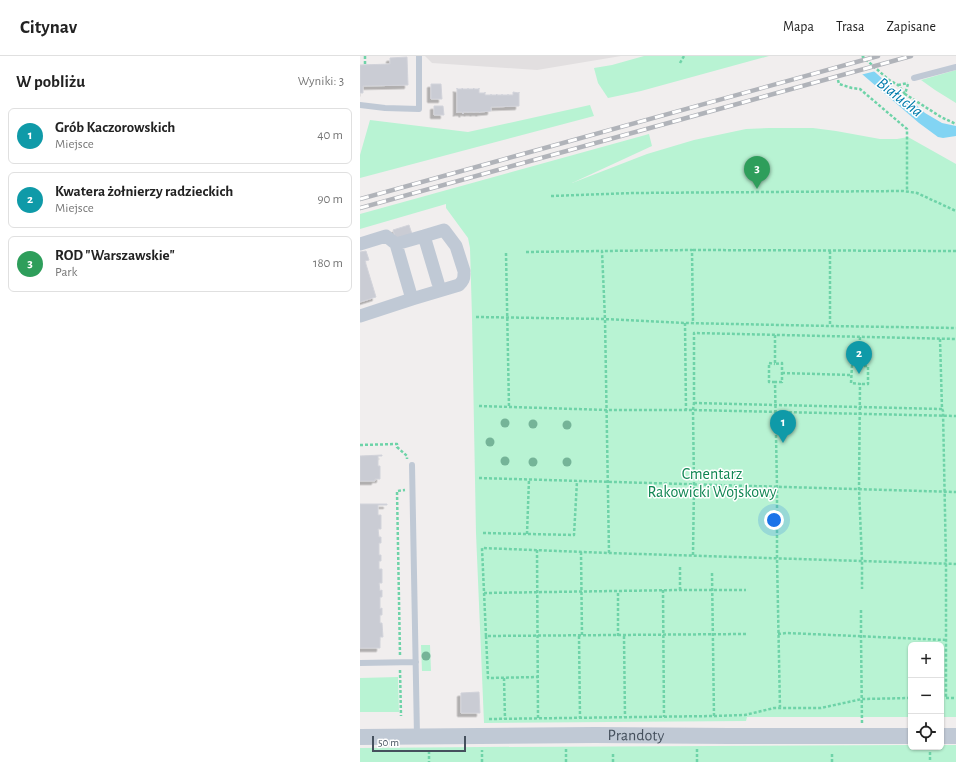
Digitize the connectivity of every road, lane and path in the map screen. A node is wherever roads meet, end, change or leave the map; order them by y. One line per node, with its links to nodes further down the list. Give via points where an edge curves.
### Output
1 (365, 56): 6 (path)
2 (419, 56): 12 (lane, via 419,109)
3 (684, 56): 5 (path)
4 (862, 56): 10 (path)
5 (680, 62)
6 (365, 65)
7 (956, 67): 8 (lane)
8 (914, 78)
9 (838, 80): 14 (path, via 839,84 860,89 907,129)
10 (898, 85): 11 (path); 11 (path, via 908,83)
11 (905, 94): 13 (path)
12 (360, 105)
13 (956, 124)
14 (904, 192): 15 (path); 16 (path, via 926,196)
15 (551, 196)
16 (956, 211)
17 (424, 236): 19 (street); 26 (street); 27 (street, via 444,230 456,246 464,279 459,285)
18 (360, 244): 19 (street, via 386,236)
19 (396, 244): 27 (street)
20 (692, 250): 21 (path); 22 (path); 33 (path)
21 (602, 251): 24 (path); 31 (path)
22 (830, 251): 23 (path); 34 (path)
23 (956, 251)
24 (526, 252)
25 (506, 253): 30 (path)
26 (438, 283)
27 (412, 299): 28 (street)
28 (360, 316)
29 (476, 317): 30 (path)
30 (508, 318): 31 (path); 49 (path)
31 (605, 320): 32 (path); 52 (path)
32 (685, 322): 33 (path); 53 (path)
33 (693, 322): 34 (path)
34 (830, 326): 35 (path)
35 (956, 328)
36 (775, 335): 37 (path); 40 (path); 46 (path, via 694,333)
37 (860, 337): 38 (path); 41 (path)
38 (940, 339): 39 (path); 51 (path)
39 (956, 339)
40 (775, 364): 42 (path, via 782,364); 44 (path, via 769,363 769,382)
41 (860, 366): 43 (path, via 852,366); 45 (path, via 868,366 868,384)
42 (782, 373): 43 (path); 44 (path, via 782,382)
43 (851, 375): 45 (path, via 851,383)
44 (775, 382): 48 (path)
45 (860, 384): 50 (path)
46 (694, 404): 48 (path); 54 (path)
47 (479, 406): 49 (path)
48 (775, 406): 50 (path); 55 (path)
49 (509, 407): 52 (path)
50 (860, 408): 51 (path); 56 (path)
51 (942, 409): 57 (path)
52 (607, 410): 53 (path); 65 (path)
53 (686, 410): 54 (path)
54 (693, 410): 55 (path); 67 (path)
55 (775, 412): 56 (path); 68 (path)
56 (860, 414): 57 (path); 69 (path)
57 (943, 416): 58 (path); 70 (path)
58 (956, 416)
59 (360, 445): 60 (path, via 397,444)
60 (406, 460)
61 (412, 465): 106 (lane)
62 (478, 478): 63 (path)
63 (529, 479): 64 (path); 73 (path)
64 (577, 481): 65 (path); 73 (path, via 574,535)
65 (608, 482): 67 (path); 76 (path)
66 (407, 484): 105 (path, via 407,490 397,490)
67 (694, 484): 68 (path); 77 (path)
68 (777, 487): 69 (path); 78 (path)
69 (859, 489): 70 (path); 79 (path)
70 (945, 492): 71 (path); 80 (path)
71 (956, 492)
72 (483, 533): 73 (path)
73 (527, 534)
74 (537, 550): 75 (path); 91 (path); 92 (path, via 482,548)
75 (581, 552): 76 (path); 89 (path)
76 (609, 553): 77 (path)
77 (693, 555): 78 (path)
78 (777, 558): 79 (path); 96 (path)
79 (862, 561): 80 (path); 84 (path)
80 (946, 563): 81 (path); 104 (path)
81 (956, 564)
82 (680, 567): 86 (path)
83 (712, 573): 87 (path)
84 (862, 589)
85 (663, 590): 86 (path); 90 (path); 97 (path)
86 (680, 590): 87 (path)
87 (713, 590): 88 (path); 94 (path)
88 (746, 590)
89 (581, 591): 90 (path); 91 (path); 100 (path)
90 (618, 591): 101 (path)
91 (538, 592): 92 (path); 99 (path)
92 (484, 593): 98 (path)
93 (862, 610): 103 (path)
94 (713, 634): 95 (path); 97 (path); 116 (path)
95 (746, 634)
96 (778, 634): 103 (path); 114 (path)
97 (663, 635): 102 (path); 117 (path)
98 (486, 636): 99 (path); 109 (path, via 488,678)
99 (538, 636): 100 (path); 108 (path)
100 (580, 636): 101 (path); 118 (path)
101 (618, 636): 102 (path)
102 (624, 636): 119 (path)
103 (861, 636): 104 (path); 113 (path)
104 (946, 640): 111 (path)
105 (400, 662): 106 (lane); 107 (lane); 115 (path)
106 (416, 662): 124 (lane)
107 (360, 663)
108 (538, 677): 109 (path); 121 (path)
109 (504, 678): 120 (path)
110 (908, 698): 113 (path)
111 (946, 698): 112 (path)
112 (956, 698)
113 (862, 699): 114 (path, via 822,708); 123 (path)
114 (780, 708): 116 (path, via 745,715)
115 (401, 716)
116 (714, 716): 117 (path)
117 (664, 717): 119 (path)
118 (580, 718): 119 (path); 121 (path)
119 (625, 718)
120 (504, 719): 121 (path); 122 (path)
121 (538, 719)
122 (489, 720)
123 (862, 724)
124 (417, 736): 125 (street, Prandoty); 128 (street, Prandoty)
125 (908, 736)
126 (944, 736): 127 (street)
127 (956, 736)
128 (360, 737)
129 (566, 748): 138 (path)
130 (697, 748): 140 (path)
131 (482, 750): 137 (path)
132 (930, 750): 142 (path)
133 (429, 751): 136 (path)
134 (613, 752): 139 (path)
135 (832, 754): 141 (path)
136 (429, 762)
137 (482, 762)
138 (566, 762)
139 (613, 762)
140 (697, 762)
141 (832, 762)
142 (930, 762)

